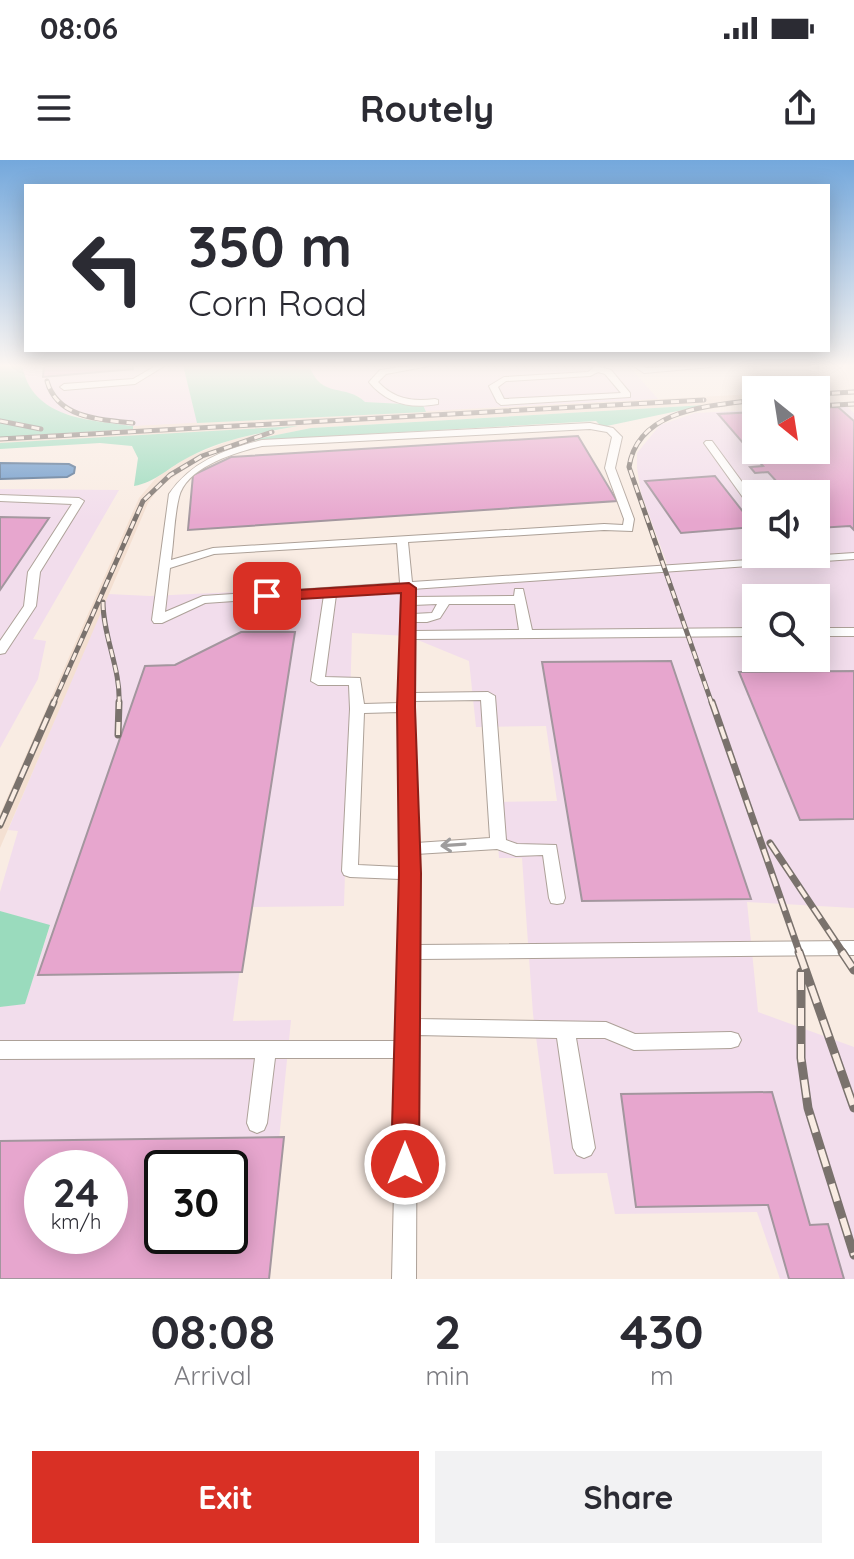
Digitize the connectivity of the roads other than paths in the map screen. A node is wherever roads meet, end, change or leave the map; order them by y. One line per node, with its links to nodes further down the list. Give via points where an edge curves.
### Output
1 (709, 443): 2 (street)
2 (742, 489)
3 (0, 498): 17 (street, via 79,501 34,572 30,606)
4 (402, 539): 8 (street, via 213,551); 8 (street, via 628,529 610,468 617,437 590,426 262,443 229,451 183,477 174,494); 12 (street)
5 (830, 556): 6 (street)
6 (854, 556)
7 (742, 561): 9 (street)
8 (165, 566): 10 (street, via 158,620 203,600)
9 (516, 580): 11 (street); 12 (street)
10 (330, 593): 12 (street); 19 (street, via 318,681 355,681)
11 (520, 600): 12 (street, via 444,601 439,616); 16 (street)
12 (408, 610): 16 (street); 18 (street)
13 (742, 632): 16 (street)
14 (830, 632): 15 (street)
15 (854, 632)
16 (526, 634)
17 (0, 650)
18 (406, 702): 19 (street); 20 (street, via 488,696); 21 (street)
19 (357, 709): 22 (street, via 350,871)
20 (498, 843): 21 (street, one-way to 21); 23 (street, via 516,850 550,849)
21 (409, 849): 22 (street)
22 (410, 873): 25 (street)
23 (557, 898)
24 (854, 948): 25 (street)
25 (409, 952): 26 (street)
26 (406, 1027): 27 (street); 31 (street)
27 (565, 1028): 28 (street, via 606,1030 634,1042); 33 (street)
28 (731, 1040)
29 (266, 1049): 30 (street); 31 (street); 32 (street)
30 (0, 1050)
31 (406, 1050): 34 (street)
32 (257, 1123)
33 (584, 1148)
34 (404, 1279)

